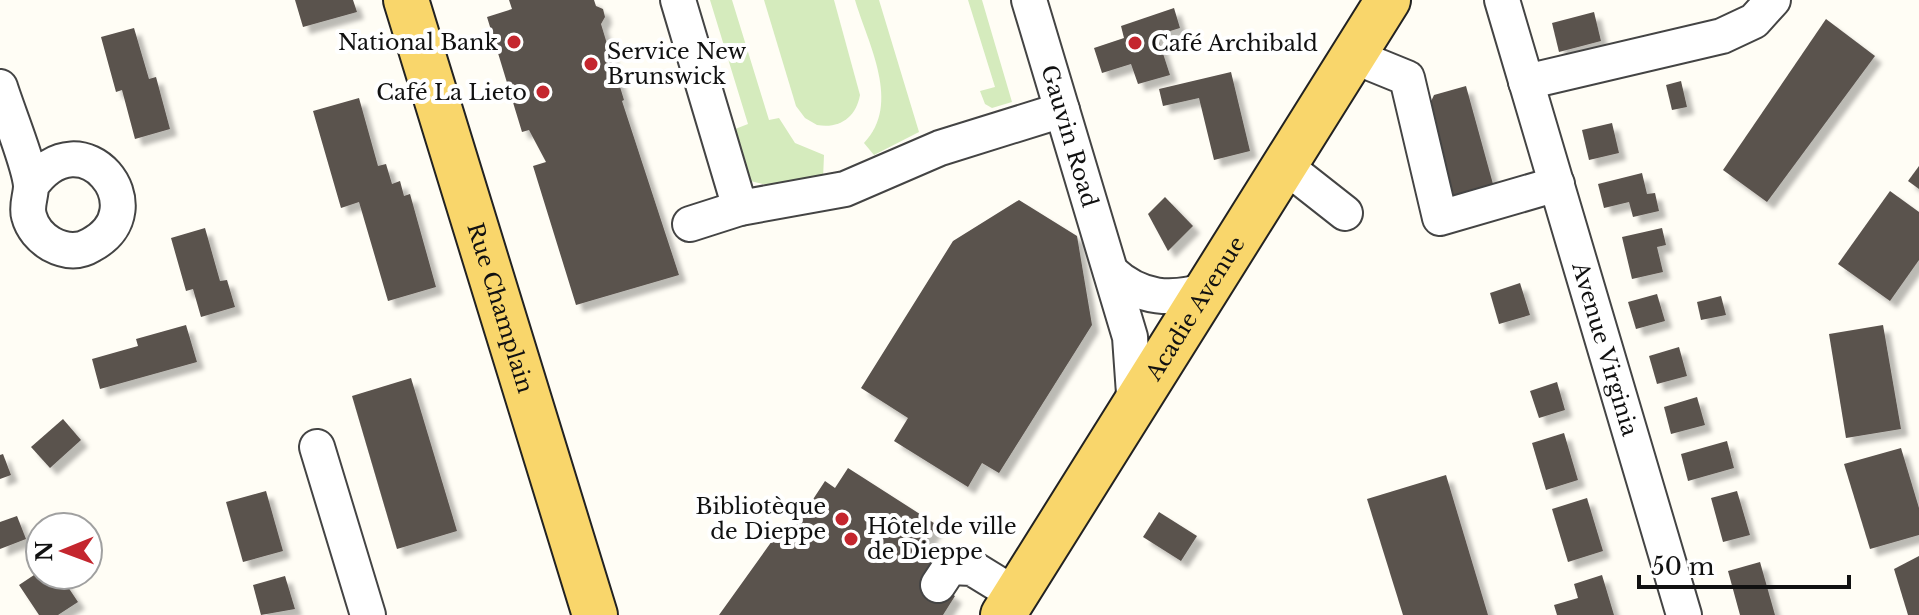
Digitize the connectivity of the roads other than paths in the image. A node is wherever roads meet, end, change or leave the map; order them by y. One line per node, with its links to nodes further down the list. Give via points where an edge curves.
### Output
1 (406, 0): 24 (main road, Rue Champlain)
2 (678, 0): 14 (street)
3 (1029, 0): 10 (street, Gauvin Road)
4 (1388, 0): 7 (main road, Acadie Avenue)
5 (1502, 0): 8 (street, Avenue Virginia)
6 (1773, 0): 8 (street, via 1754,21 1722,36)
7 (1353, 56): 11 (main road, Acadie Avenue); 12 (street, via 1407,78 1440,218)
8 (1526, 82): 12 (street, Avenue Virginia)
9 (0, 87): 13 (street)
10 (1062, 110): 14 (street, via 940,148 845,189); 17 (street, Gauvin Road)
11 (1284, 165): 15 (street); 18 (main road, Acadie Avenue)
12 (1557, 184): 25 (street, Avenue Virginia)
13 (31, 186)
14 (740, 208): 16 (street)
15 (1345, 213)
16 (690, 224)
17 (1111, 272): 18 (street, via 1131,288 1159,298); 19 (street, Gauvin Road, via 1130,337)
18 (1210, 289): 19 (main road, Acadie Avenue)
19 (1135, 408): 22 (main road, Acadie Avenue)
20 (317, 447): 23 (street)
21 (938, 585): 22 (street, via 950,567 964,565)
22 (1007, 610)
23 (368, 615)
24 (595, 615)
25 (1684, 615)

